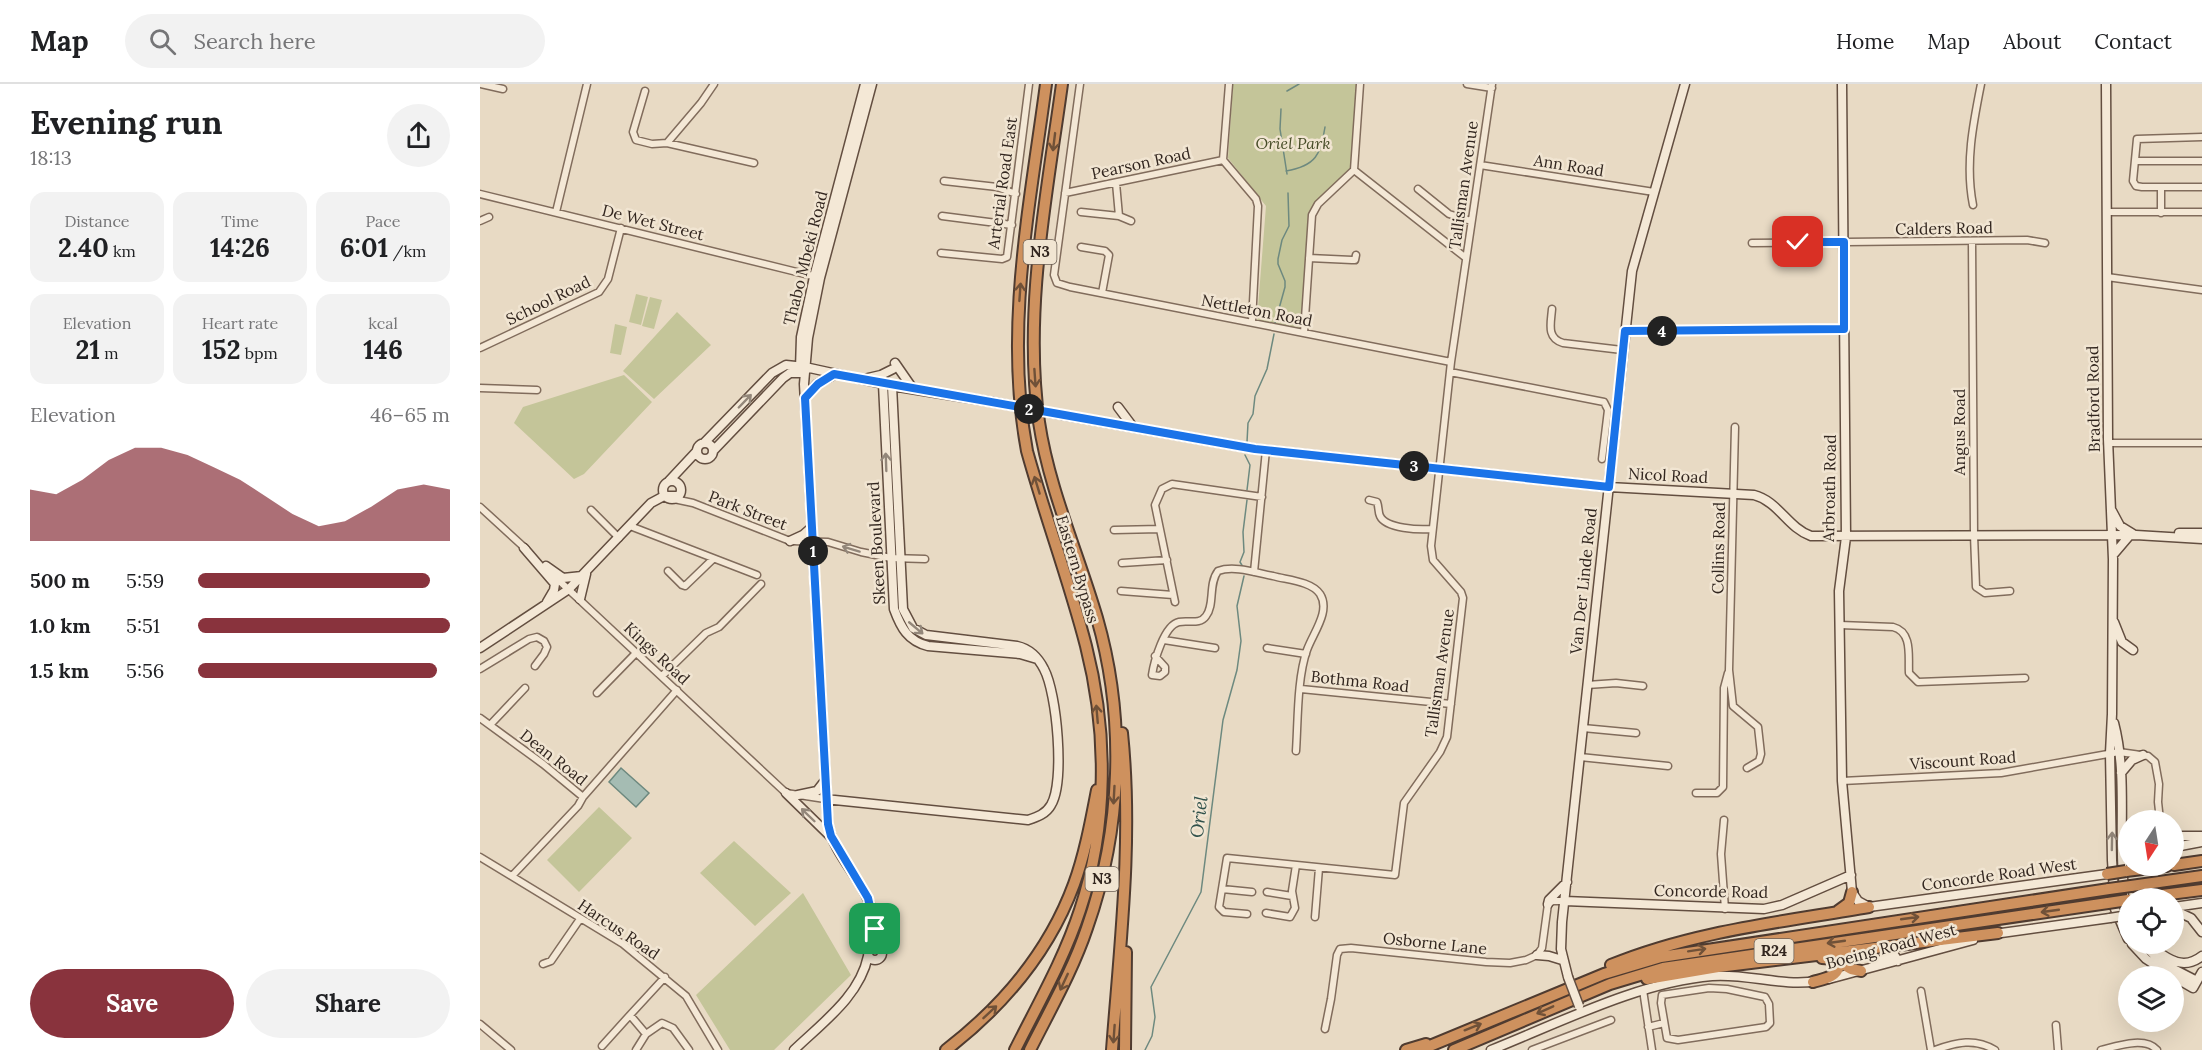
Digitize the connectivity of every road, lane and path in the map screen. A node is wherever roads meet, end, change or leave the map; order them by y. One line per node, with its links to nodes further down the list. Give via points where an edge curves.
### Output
1 (481, 84): 18 (street)
2 (587, 84): 40 (street)
3 (714, 84): 22 (street)
4 (865, 84): 20 (main road)
5 (872, 84): 20 (main road)
6 (1029, 84): 37 (street, Arterial Road East)
7 (1046, 84): 177 (highway, Eastern Bypass / N3, one-way to 7, via 1096,701 1086,647 1027,451 1018,376 1020,285)
8 (1062, 84): 165 (highway, Eastern Bypass / N3, one-way to 165, via 1036,285 1034,375 1043,448 1097,618)
9 (1080, 84): 38 (street)
10 (1229, 84): 23 (street)
11 (1360, 84): 29 (street)
12 (1467, 84): 17 (street)
13 (1685, 84): 35 (main road, Van Der Linde Road)
14 (1842, 84): 54 (main road, Arbroath Road)
15 (1981, 84): 39 (street, via 1970,140)
16 (2106, 84): 42 (main road, Bradford Road)
17 (1492, 86): 27 (street, Tallisman Avenue)
18 (503, 89)
19 (645, 91): 22 (street, via 633,138 647,144)
20 (864, 102): 28 (main road)
21 (2202, 137): 24 (street, via 2140,138 2136,141)
22 (667, 142): 26 (street)
23 (1223, 160): 31 (street, Pearson Road); 67 (street, via 1258,206)
24 (2135, 161): 25 (street); 33 (street, via 2134,184)
25 (2202, 161)
26 (754, 163)
27 (1479, 165): 35 (street, Ann Road); 50 (street, Tallisman Avenue)
28 (845, 169): 63 (main road, Thabo Mbeki Road); 63 (main road, Thabo Mbeki Road, via 836,218)
29 (1354, 170): 60 (street, via 1314,211); 61 (street)
30 (944, 181): 37 (street, via 997,187)
31 (1116, 183): 38 (street, Pearson Road); 46 (street)
32 (2202, 187): 33 (street)
33 (2161, 188): 44 (street)
34 (1418, 189): 50 (street, via 1449,214)
35 (1654, 192): 69 (main road, Van Der Linde Road, via 1632,271)
36 (480, 194): 40 (street, De Wet Street)
37 (1016, 194): 51 (street, Arterial Road East)
38 (1065, 194): 65 (street, Nettleton Road, via 1054,275 1057,283)
39 (1972, 205)
40 (556, 212): 52 (street, De Wet Street)
41 (1082, 212): 46 (street)
42 (2107, 212): 44 (street); 62 (main road, Bradford Road)
43 (2202, 212): 44 (street)
44 (2161, 213)
45 (942, 216): 51 (street)
46 (1119, 216): 49 (street)
47 (489, 217): 48 (street)
48 (480, 221)
49 (1131, 221)
50 (1471, 221): 61 (street, Tallisman Avenue)
51 (1012, 225): 58 (street, Arterial Road East, via 1005,258)
52 (621, 228): 63 (street, De Wet Street); 71 (street, School Road, via 608,279 599,292)
53 (1972, 241): 54 (street, Calders Road); 56 (street, Calders Road); 118 (street, Angus Road)
54 (1844, 242): 55 (street, Calders Road); 68 (main road, Arbroath Road)
55 (1752, 243)
56 (2045, 243)
57 (1081, 247): 65 (street, via 1109,255)
58 (941, 253)
59 (1356, 255): 60 (street, via 1355,260)
60 (1309, 258): 70 (street)
61 (1466, 258): 74 (street, Tallisman Avenue)
62 (2107, 277): 64 (street); 92 (main road, Bradford Road)
63 (817, 278): 73 (main road, Thabo Mbeki Road, via 801,337)
64 (2202, 290)
65 (1101, 293): 67 (street, Nettleton Road)
66 (1552, 309): 72 (street, via 1550,332 1556,341)
67 (1252, 322): 70 (street, Nettleton Road)
68 (1844, 329): 69 (street); 121 (main road, Arbroath Road)
69 (1625, 331): 72 (main road, Van Der Linde Road)
70 (1304, 333): 74 (street, Nettleton Road)
71 (480, 348)
72 (1622, 350): 99 (main road, Van Der Linde Road)
73 (803, 355): 75 (main road); 76 (main road, Thabo Mbeki Road)
74 (1451, 362): 77 (street, Tallisman Avenue)
75 (786, 364): 76 (main road); 79 (main road)
76 (802, 370): 78 (main road, Nicol Road); 82 (main road, via 786,375); 86 (main road)
77 (1450, 372): 97 (street, via 1604,402 1608,410); 98 (street, Tallisman Avenue)
78 (834, 374): 80 (main road, Nicol Road); 86 (main road)
79 (767, 378): 82 (main road); 91 (main road, one-way to 79)
80 (862, 379): 81 (main road, Nicol Road); 84 (main road, via 881,375 894,366)
81 (887, 385): 84 (main road, Nicol Road); 87 (main road, Skeen Boulevard); 105 (main road, Skeen Boulevard, one-way to 81)
82 (775, 386): 95 (main road)
83 (480, 388): 85 (street)
84 (915, 389): 87 (main road, via 898,393); 89 (main road, Nicol Road, bridge)
85 (537, 390)
86 (805, 398): 111 (main road)
87 (892, 402): 102 (main road, Skeen Boulevard)
88 (1118, 406): 89 (main road)
89 (1133, 427): 94 (main road, Nicol Road)
90 (1735, 427): 101 (street, Collins Road)
91 (704, 443): 95 (main road); 96 (main road, via 699,445)
92 (2108, 443): 93 (street); 108 (main road, Bradford Road)
93 (2202, 443)
94 (1266, 450): 98 (main road, Nicol Road); 103 (street)
95 (713, 451): 96 (main road, via 707,459)
96 (698, 454): 100 (main road); 100 (main road, via 680,485 681,490)
97 (1602, 459)
98 (1439, 468): 99 (main road, Nicol Road); 113 (street, Tallisman Avenue)
99 (1609, 487): 101 (main road, Nicol Road); 159 (main road, Van Der Linde Road)
100 (670, 493): 109 (main road); 109 (main road); 124 (street, Park Street)
101 (1733, 493): 121 (main road, Nicol Road, via 1764,499 1807,535); 156 (street, Collins Road)
102 (897, 497): 105 (main road); 130 (main road, Skeen Boulevard)
103 (1262, 497): 112 (street, via 1168,484 1155,502); 135 (street)
104 (1369, 500): 113 (street, via 1377,502 1378,514 1386,523)
105 (888, 502): 130 (main road, Skeen Boulevard)
106 (480, 507): 126 (street, Kings Road)
107 (591, 510): 122 (street)
108 (2110, 512): 116 (main road); 119 (main road, via 2104,528); 120 (main road, Bradford Road)
109 (639, 516): 110 (main road)
110 (630, 526): 122 (main road); 129 (street)
111 (812, 527): 124 (main road); 125 (main road)
112 (1160, 529): 114 (street); 132 (street)
113 (1432, 529): 166 (street, Tallisman Avenue, via 1431,558 1458,586 1463,598)
114 (1114, 530)
115 (2202, 532): 117 (main road, Nicol Road)
116 (2133, 535): 117 (main road, Nicol Road); 120 (main road, Nicol Road); 128 (main road)
117 (2154, 535): 123 (main road, Nicol Road)
118 (1974, 536): 119 (main road, Nicol Road); 121 (main road, Nicol Road); 141 (street, Angus Road, via 1976,587 1985,593)
119 (2094, 536): 120 (main road, Nicol Road); 128 (main road)
120 (2111, 536): 128 (main road, Bradford Road)
121 (1846, 537): 145 (main road, Arbroath Road)
122 (619, 538): 136 (main road)
123 (2202, 539)
124 (790, 541): 125 (street, Park Street)
125 (812, 542): 130 (street, Park Street, one-way to 125, via 828,542); 180 (main road)
126 (524, 548): 127 (street, Kings Road); 143 (main road, via 555,584)
127 (533, 557): 136 (main road, via 563,578); 139 (street, Kings Road)
128 (2113, 557): 144 (main road, Bradford Road)
129 (713, 558): 134 (street, via 685,586); 137 (street)
130 (895, 558): 131 (street, Park Street); 185 (main road, Skeen Boulevard, via 894,609 905,633 921,644 1002,648 1037,658 1043,667 1058,735 1054,798 1044,813 1028,820)
131 (925, 559)
132 (1167, 560): 133 (street); 140 (street, via 1174,599)
133 (1122, 562)
134 (668, 571)
135 (1254, 572): 146 (street, Bothma Road, via 1218,571 1205,618 1174,624); 152 (street, Bothma Road, via 1305,584 1320,594 1323,614)
136 (584, 574): 139 (main road); 142 (main road)
137 (757, 575)
138 (761, 584): 157 (street)
139 (569, 589): 142 (street, Kings Road); 143 (main road)
140 (1121, 591)
141 (2010, 591)
142 (580, 599): 151 (street, Kings Road)
143 (545, 605): 147 (main road)
144 (2112, 616): 150 (main road, via 2122,642); 172 (main road, Bradford Road)
145 (1839, 625): 158 (street, via 1901,629 1906,636 1909,674 1918,682); 179 (main road, Arbroath Road)
146 (1164, 640): 148 (street); 153 (street)
147 (480, 648)
148 (1215, 648)
149 (1267, 648): 152 (street)
150 (2133, 650)
151 (636, 652): 157 (street, Kings Road); 164 (street)
152 (1306, 654): 162 (street, Bothma Road)
153 (1155, 656)
154 (535, 666): 155 (street, via 547,647 537,637)
155 (480, 669)
156 (1729, 670): 176 (street, via 1733,706 1757,726 1760,734 1760,758); 182 (street, via 1724,688 1723,787 1717,793)
157 (662, 676): 163 (street, Kings Road)
158 (2025, 678)
159 (1587, 685): 160 (street); 169 (main road, Van Der Linde Road)
160 (1643, 686)
161 (525, 688): 168 (street)
162 (1301, 689): 166 (street, Bothma Road); 171 (street, Bothma Road)
163 (676, 690): 181 (street, Kings Road); 184 (street)
164 (597, 693)
165 (1114, 695): 198 (highway, via 1126,780); 269 (highway, Eastern Bypass / N3, one-way to 269, via 1114,804 1099,891 1080,948)
166 (1451, 704): 197 (street, Tallisman Avenue, via 1445,742 1402,807 1395,875)
167 (480, 718): 168 (street, Dean Road)
168 (490, 725): 184 (street, Dean Road)
169 (1583, 728): 170 (street); 174 (main road, Van Der Linde Road)
170 (1636, 734)
171 (1296, 752)
172 (2115, 752): 173 (street, Viscount Road); 178 (main road, Bradford Road); 179 (street, Viscount Road, via 2001,773); 228 (main road, Bradford Road, one-way to 172, via 2114,904)
173 (2144, 755): 178 (main road, via 2127,764); 186 (street, via 2155,762)
174 (1580, 758): 175 (street); 204 (main road, Van Der Linde Road)
175 (1668, 766)
176 (1747, 768)
177 (1101, 772): 267 (highway, one-way to 177, via 1000,1002 1051,935 1078,872); 268 (highway, Eastern Bypass / N3, via 1101,819 1084,898 1060,961)
178 (2120, 774): 205 (main road, Bradford Road)
179 (1842, 781): 201 (main road, Arbroath Road)
180 (824, 782): 183 (main road, via 817,791); 185 (main road)
181 (786, 793): 183 (street); 188 (main road, one-way to 181)
182 (1696, 794)
183 (798, 795): 185 (street)
184 (584, 797): 202 (street, Dean Road)
185 (825, 799): 188 (main road)
186 (2159, 810)
187 (1724, 820): 220 (street, via 1721,854)
188 (831, 836): 266 (main road, via 868,898 875,929 873,953 843,1003)
189 (2184, 836): 190 (main road)
190 (2202, 836)
191 (2202, 842): 192 (main road)
192 (2184, 844)
193 (480, 857): 202 (street, Harcus Road)
194 (2202, 861): 195 (highway)
195 (2184, 863)
196 (1296, 866): 197 (street, Tallisman Avenue); 206 (street, Tallisman Avenue, via 1227,858); 212 (street)
197 (1319, 868): 225 (street)
198 (1125, 871): 270 (highway, one-way to 270); 271 (highway)
199 (2118, 871): 200 (highway, bridge)
200 (2107, 874): 218 (main road, Concorde Road West)
201 (1851, 875): 210 (main road, Arbroath Road); 220 (main road, Concorde Road, via 1775,907)
202 (512, 876): 227 (street, Harcus Road)
203 (2202, 876): 252 (highway, R24, one-way to 203, bridge, via 1604,974 1661,957)
204 (1567, 884): 213 (main road, Van Der Linde Road); 214 (main road, via 1571,893); 217 (main road)
205 (2124, 888)
206 (1222, 889): 208 (street); 222 (street, Tallisman Avenue, via 1221,910)
207 (2202, 890): 211 (highway)
208 (1251, 892)
209 (1267, 892): 212 (street)
210 (1852, 892): 218 (main road); 223 (highway, via 1847,906)
211 (2184, 892)
212 (1293, 896): 221 (street, via 1296,908 1290,917)
213 (1565, 901): 214 (main road, Concorde Road); 217 (street); 229 (main road, Van Der Linde Road)
214 (1584, 902): 220 (main road, Concorde Road); 229 (main road)
215 (2118, 902): 249 (highway, R24, one-way to 249, bridge, via 1686,963 1641,973)
216 (2202, 903): 219 (main road)
217 (1548, 904): 235 (street, via 1543,943)
218 (1869, 907): 223 (highway)
219 (2184, 907)
220 (1725, 909)
221 (1266, 913)
222 (1247, 914)
223 (1826, 914): 252 (highway, via 1661,947 1575,980)
224 (2184, 914): 230 (main road)
225 (1315, 917)
226 (2118, 918): 231 (main road, Boeing Road West, bridge)
227 (580, 919): 240 (street, via 551,961); 244 (street, Harcus Road, via 623,944)
228 (2118, 920)
229 (1562, 922): 239 (main road, Van Der Linde Road)
230 (2202, 932)
231 (1998, 933): 236 (highway); 242 (main road, Boeing Road West)
232 (2141, 954): 241 (main road)
233 (2153, 954): 246 (main road)
234 (2161, 954): 237 (main road, via 2182,964)
235 (1537, 956): 239 (main road); 258 (street, Osborne Lane, via 1502,963 1342,948 1337,955)
236 (1800, 958): 238 (highway); 249 (highway, via 1686,971)
237 (2202, 958): 246 (main road)
238 (1834, 959): 242 (highway); 245 (highway, via 1839,966 1836,974)
239 (1562, 960): 250 (main road, Van Der Linde Road, bridge)
240 (543, 964)
241 (2156, 966)
242 (1861, 971): 245 (main road, Boeing Road West)
243 (2202, 972): 246 (main road)
244 (665, 978): 251 (street); 265 (street, Harcus Road, via 686,996)
245 (1812, 982): 247 (main road, Boeing Road West, via 1713,976)
246 (2196, 985)
247 (1643, 990): 250 (main road, Boeing Road West); 257 (street)
248 (1921, 991): 278 (street)
249 (1568, 1000): 274 (highway, R24, one-way to 274)
250 (1581, 1010): 275 (main road, Boeing Road West)
251 (630, 1015): 259 (street); 261 (street)
252 (1499, 1017): 260 (highway, R24, one-way to 252)
253 (1611, 1020): 276 (street)
254 (1664, 1023): 254 (street, via 1666,1036 1673,1040 1766,1027 1770,1023 1769,1004 1765,997 1727,989 1675,992 1661,997); 257 (street)
255 (480, 1024): 262 (street)
256 (2056, 1025): 280 (street)
257 (1648, 1027): 277 (street)
258 (1325, 1029)
259 (646, 1034): 263 (street); 264 (street, via 666,1023)
260 (1452, 1036): 272 (highway); 273 (highway, R24)
261 (602, 1046)
262 (510, 1050)
263 (636, 1050)
264 (689, 1050)
265 (718, 1050)
266 (794, 1050)
267 (946, 1050)
268 (1014, 1050)
269 (1030, 1050)
270 (1112, 1050)
271 (1125, 1050)
272 (1406, 1050)
273 (1420, 1050)
274 (1454, 1050)
275 (1491, 1050)
276 (1532, 1050)
277 (1652, 1050)
278 (1933, 1050): 279 (street, via 1973,1042)
279 (1995, 1050)
280 (2058, 1050)
281 (2101, 1050): 282 (street, via 2148,1043)
282 (2157, 1050)

